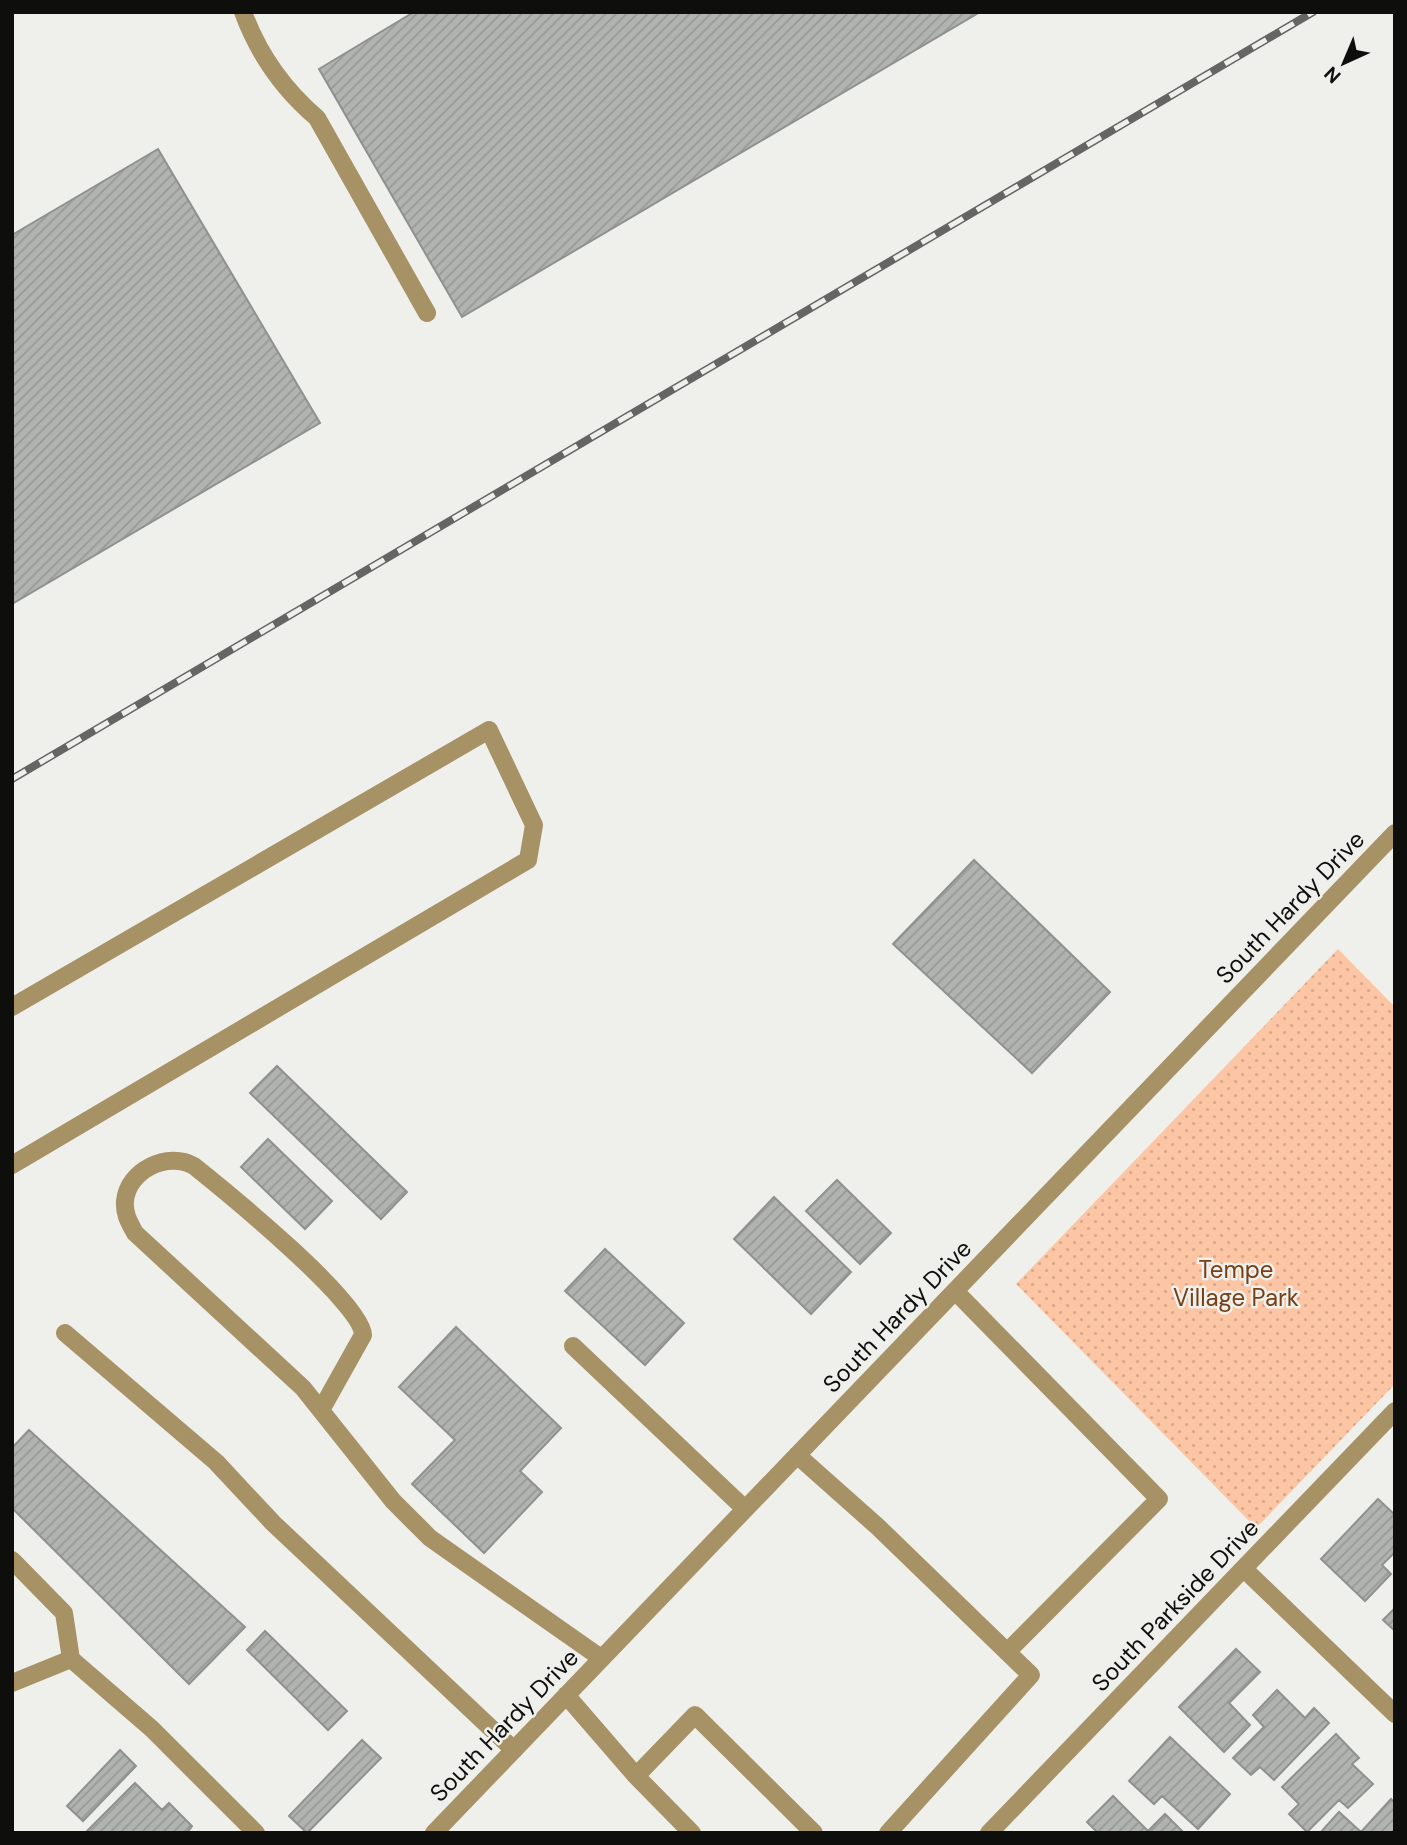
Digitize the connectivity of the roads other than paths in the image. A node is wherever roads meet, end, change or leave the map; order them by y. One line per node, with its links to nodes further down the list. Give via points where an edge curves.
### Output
1 (243, 12): 2 (street, via 292,97 317,118)
2 (427, 313)
3 (1395, 833): 6 (street, South Hardy Drive)
4 (12, 1007): 5 (street, via 489,730 534,825 528,860)
5 (12, 1165)
6 (955, 1291): 11 (street, South Hardy Drive); 15 (street, via 1158,1499)
7 (65, 1333): 21 (street, via 216,1462 273,1523)
8 (573, 1346): 12 (street)
9 (321, 1410): 9 (street, via 303,1388 135,1233 125,1215 125,1199 139,1175 168,1160 194,1166 348,1305 363,1326 363,1335); 16 (street, via 393,1501 430,1538)
10 (1395, 1411): 14 (street, South Parkside Drive)
11 (797, 1455): 12 (street, South Hardy Drive); 15 (street)
12 (745, 1509): 16 (street, South Hardy Drive)
13 (12, 1560): 17 (street, via 64,1613)
14 (1244, 1569): 20 (street); 28 (street, South Parkside Drive)
15 (1007, 1652): 27 (street, via 1031,1675)
16 (601, 1658): 19 (street, South Hardy Drive)
17 (71, 1659): 18 (street); 23 (street, via 152,1730)
18 (12, 1683)
19 (566, 1695): 21 (street, South Hardy Drive); 22 (street)
20 (1395, 1714)
21 (513, 1750): 24 (street, South Hardy Drive)
22 (636, 1776): 25 (street); 26 (street, via 695,1715)
23 (256, 1833)
24 (434, 1833)
25 (692, 1833)
26 (814, 1833)
27 (888, 1833)
28 (989, 1833)

